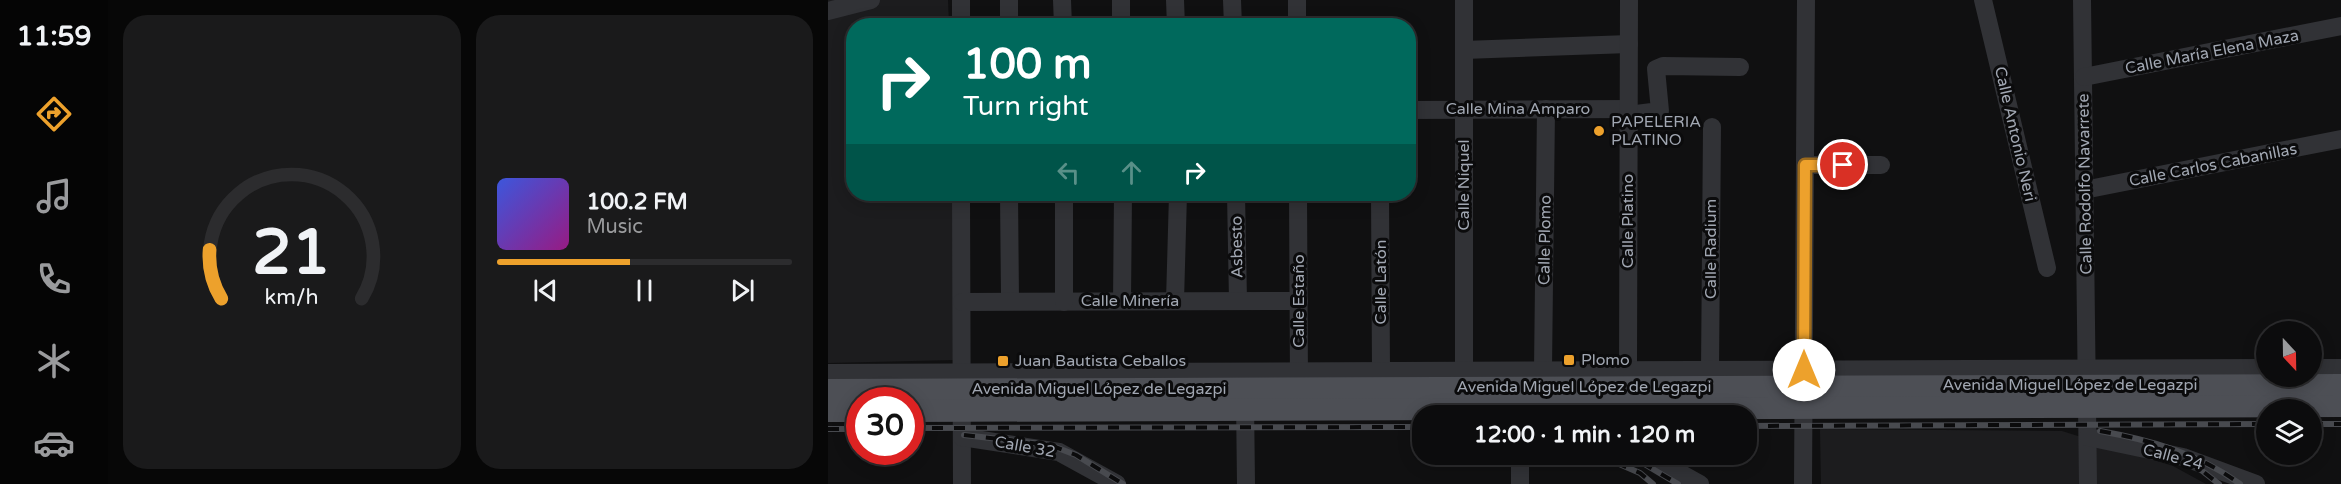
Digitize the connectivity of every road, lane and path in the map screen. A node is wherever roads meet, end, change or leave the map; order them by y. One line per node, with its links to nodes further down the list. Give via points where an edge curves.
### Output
1 (871, 0): 14 (street)
2 (961, 0): 15 (street)
3 (1010, 0): 16 (street)
4 (1062, 0): 17 (street)
5 (1121, 0): 18 (street)
6 (1175, 0): 19 (street)
7 (1232, 0): 20 (street)
8 (1297, 0): 21 (street)
9 (1464, 0): 24 (street, Calle Níquel)
10 (1629, 0): 23 (street, Calle Platino)
11 (1806, 0): 33 (street)
12 (1983, 0): 44 (street, Calle Antonio Neri)
13 (2082, 0): 26 (street, Calle Rodolfo Navarrete)
14 (828, 11)
15 (961, 18)
16 (1009, 18)
17 (1063, 18)
18 (1121, 18)
19 (1176, 18)
20 (1233, 18)
21 (1297, 18)
22 (2341, 26): 26 (street, Calle María Elena Maza)
23 (1629, 44): 24 (street); 30 (street, Calle Platino)
24 (1464, 50): 27 (street, Calle Níquel)
25 (1740, 67): 30 (street, Calle Mina Amparo, via 1663,66 1656,69 1660,111)
26 (2084, 77): 35 (street, Calle Rodolfo Navarrete)
27 (1464, 109): 28 (street, Calle Mina Amparo); 29 (street, Calle Mina Amparo); 55 (street, Calle Níquel)
28 (1546, 109): 30 (street, Calle Mina Amparo); 56 (street, Calle Plomo)
29 (1416, 110)
30 (1628, 112): 57 (street, Calle Platino)
31 (1712, 127): 58 (street, Calle Radium)
32 (2341, 139): 35 (street, Calle Carlos Cabanillas)
33 (1805, 165): 34 (street); 63 (street)
34 (1881, 165)
35 (2084, 190): 62 (street, Calle Rodolfo Navarrete)
36 (962, 201): 50 (street)
37 (1009, 201): 45 (street)
38 (1064, 201): 51 (street)
39 (1123, 201): 46 (street)
40 (1178, 201): 47 (street)
41 (1236, 201): 48 (street, Asbesto)
42 (1298, 201): 49 (street, Calle Estaño)
43 (1380, 201): 59 (street, Calle Latón)
44 (2046, 268)
45 (1010, 300): 50 (street, Calle Minería); 51 (street, Calle Minería)
46 (1122, 301): 47 (street, Calle Minería); 51 (street, Calle Minería)
47 (1175, 301): 48 (street, Calle Minería)
48 (1238, 301): 49 (street, Calle Minería)
49 (1299, 301): 66 (street, Calle Estaño)
50 (962, 302): 67 (street)
51 (1064, 302)
52 (2322, 368): 53 (street)
53 (2341, 368)
54 (2256, 369): 62 (street, Avenida Miguel López de Legazpi)
55 (1464, 370): 59 (street, Avenida Miguel López de Legazpi); 68 (street, Avenida Miguel López de Legazpi)
56 (1544, 370): 57 (street, Avenida Miguel López de Legazpi); 68 (street, Avenida Miguel López de Legazpi)
57 (1628, 370): 58 (street, Avenida Miguel López de Legazpi)
58 (1710, 370): 63 (street, Avenida Miguel López de Legazpi)
59 (1381, 371): 66 (street, Avenida Miguel López de Legazpi)
60 (828, 373): 67 (street, Avenida Miguel López de Legazpi)
61 (2341, 384): 62 (main road, Avenida Miguel López de Legazpi)
62 (2089, 387): 63 (main road, Avenida Miguel López de Legazpi); 70 (main road, Avenida Miguel López de Legazpi); 74 (street, Calle Rodolfo Navarrete)
63 (1804, 388): 68 (main road, Avenida Miguel López de Legazpi); 82 (street)
64 (828, 390): 67 (main road, Avenida Miguel López de Legazpi)
65 (1245, 390): 66 (main road, Avenida Miguel López de Legazpi); 67 (main road, Avenida Miguel López de Legazpi); 79 (street)
66 (1299, 390): 68 (main road, Avenida Miguel López de Legazpi)
67 (962, 391): 69 (main road, Avenida Miguel López de Legazpi); 73 (street)
68 (1519, 395)
69 (924, 406)
70 (2341, 406)
71 (828, 411): 72 (main road)
72 (846, 411)
73 (962, 437): 77 (street); 78 (street, Calle 32, via 1059,452)
74 (2088, 437): 83 (street, Calle Rodolfo Navarrete); 84 (street, Calle 24, via 2183,457)
75 (1520, 465): 80 (street)
76 (1666, 465): 81 (street)
77 (962, 484)
78 (1117, 484)
79 (1246, 484)
80 (1520, 484)
81 (1700, 484)
82 (1803, 484)
83 (2088, 484)
84 (2256, 484)

